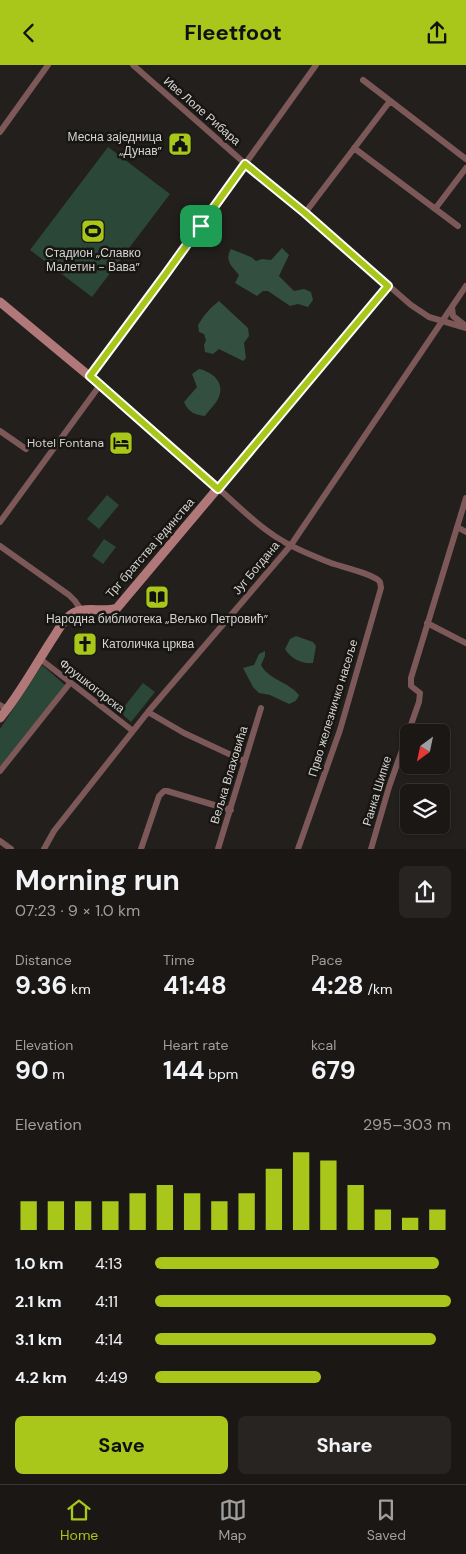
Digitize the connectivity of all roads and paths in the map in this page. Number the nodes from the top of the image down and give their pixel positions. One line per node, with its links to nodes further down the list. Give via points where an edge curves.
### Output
1 (48, 65): 6 (street)
2 (133, 65): 9 (street, Иве Лоле Рибара)
3 (315, 65): 9 (street)
4 (363, 80): 5 (street)
5 (390, 101): 7 (street); 8 (street)
6 (0, 132)
7 (354, 148): 11 (street); 12 (street)
8 (466, 159)
9 (245, 164): 12 (street, Иве Лоле Рибара); 20 (street)
10 (466, 168): 11 (street)
11 (435, 209): 13 (street)
12 (305, 213): 14 (street, Иве Лоле Рибара)
13 (458, 226)
14 (388, 286): 18 (street, Иве Лоле Рибара, via 419,311); 24 (street)
15 (466, 286): 17 (street, Југ Богдана)
16 (0, 302): 20 (street)
17 (452, 307): 18 (street, Југ Богдана); 19 (street, via 453,316)
18 (442, 322): 19 (street, Иве Лоле Рибара); 29 (street, Југ Богдана)
19 (466, 327)
20 (90, 376): 21 (street)
21 (100, 385): 24 (street); 26 (street)
22 (0, 431): 23 (street)
23 (26, 449)
24 (218, 489): 29 (street, via 258,523); 31 (street, Трг братства јединства, via 117,608)
25 (466, 498): 27 (street)
26 (0, 522)
27 (457, 527): 28 (street); 32 (street)
28 (466, 532)
29 (291, 545): 38 (street, Југ Богдана); 49 (street, Прво железничко насеље, via 346,569 373,575 381,588 340,730)
30 (0, 546): 31 (street, via 69,595)
31 (81, 611): 34 (street, via 70,615)
32 (427, 623): 33 (street); 50 (street, Ранка Шипке, via 411,678 411,686 420,693 419,702)
33 (466, 643)
34 (39, 659): 35 (street, Фрушкогорска); 36 (street)
35 (70, 683): 40 (street, Фрушкогорска); 42 (street)
36 (4, 707): 39 (street)
37 (261, 708): 41 (street, Вељка Влаховића)
38 (148, 712): 40 (street, Југ Богдана); 41 (street)
39 (0, 718)
40 (133, 731): 46 (street, Југ Богдана, via 54,831)
41 (244, 761): 43 (street, Вељка Влаховића)
42 (0, 771)
43 (231, 810): 47 (street, via 164,791 159,795); 48 (street, Вељка Влаховића)
44 (0, 841): 45 (street)
45 (11, 849)
46 (44, 849)
47 (141, 849)
48 (218, 849)
49 (298, 849)
50 (371, 849)

